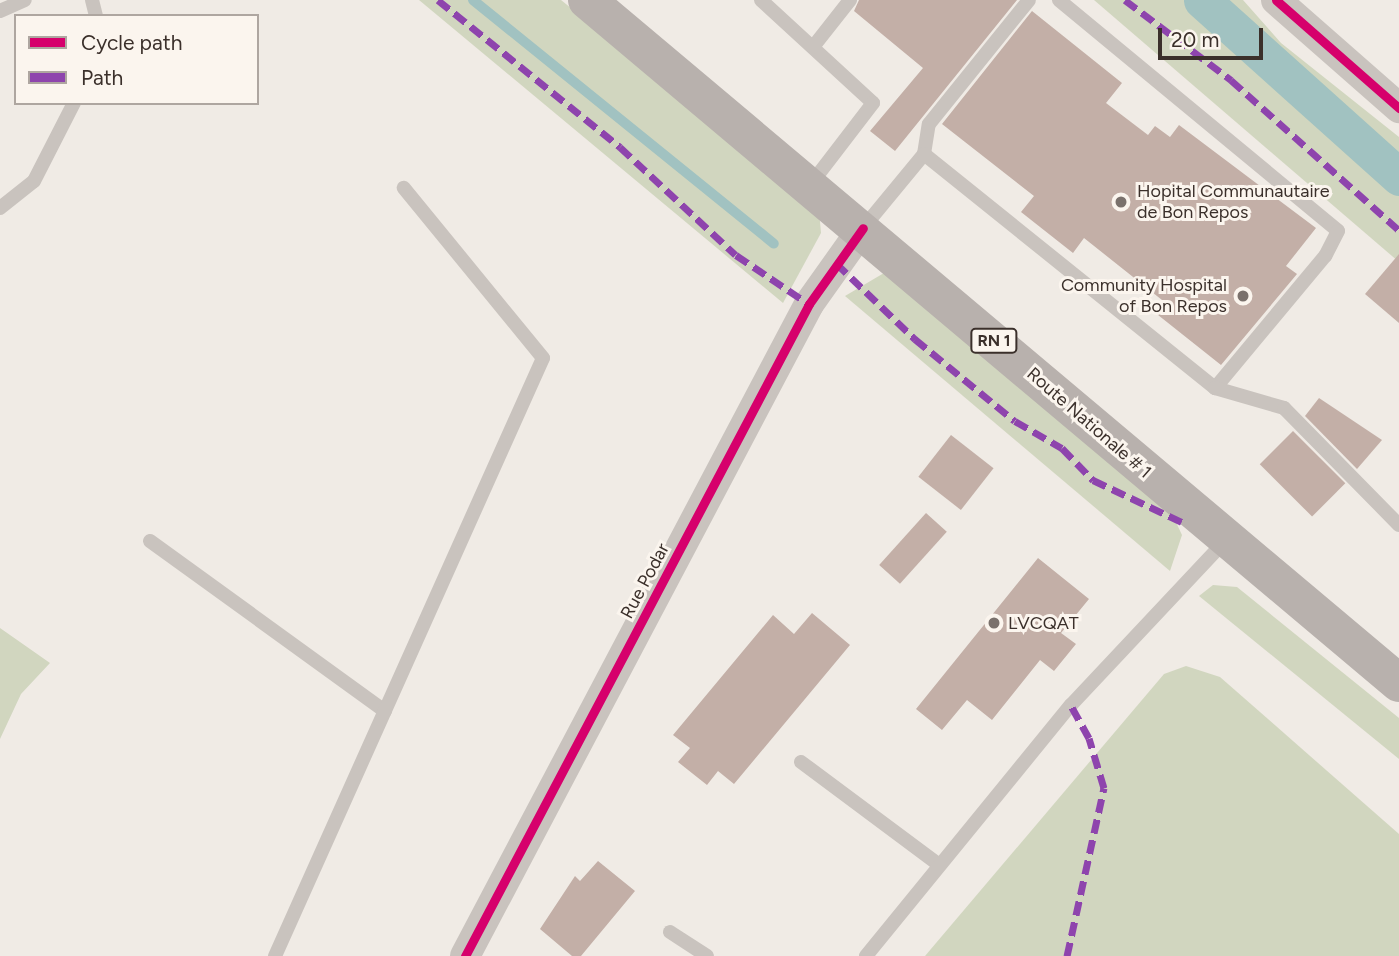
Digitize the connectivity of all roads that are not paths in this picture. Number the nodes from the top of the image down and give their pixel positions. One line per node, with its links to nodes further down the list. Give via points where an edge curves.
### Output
1 (25, 0): 8 (lane)
2 (587, 0): 13 (main road, Route Nationale # 1 / RN 1)
3 (761, 0): 9 (lane)
4 (850, 0): 9 (lane)
5 (1029, 0): 12 (lane, via 929,124 922,139)
6 (1059, 0): 17 (lane, via 1338,231 1325,256)
7 (1276, 0): 11 (street)
8 (0, 11)
9 (813, 47): 13 (lane, via 873,103)
10 (73, 105): 15 (lane, via 34,181)
11 (1399, 108)
12 (924, 154): 16 (lane); 17 (lane)
13 (809, 187): 16 (main road, Route Nationale # 1 / RN 1)
14 (404, 188): 22 (lane, via 543,358)
15 (0, 208)
16 (863, 228): 20 (main road, Route Nationale # 1 / RN 1); 27 (street, Rue Podar, via 809,304)
17 (1215, 388): 18 (lane, via 1284,408)
18 (1399, 525)
19 (150, 541): 22 (lane)
20 (1225, 541): 21 (main road, Route Nationale # 1 / RN 1); 24 (lane, via 1071,705)
21 (1399, 683)
22 (385, 711): 26 (lane)
23 (801, 762): 24 (lane)
24 (938, 863): 29 (lane)
25 (670, 932): 28 (lane)
26 (275, 956)
27 (464, 956)
28 (707, 956)
29 (866, 956)

